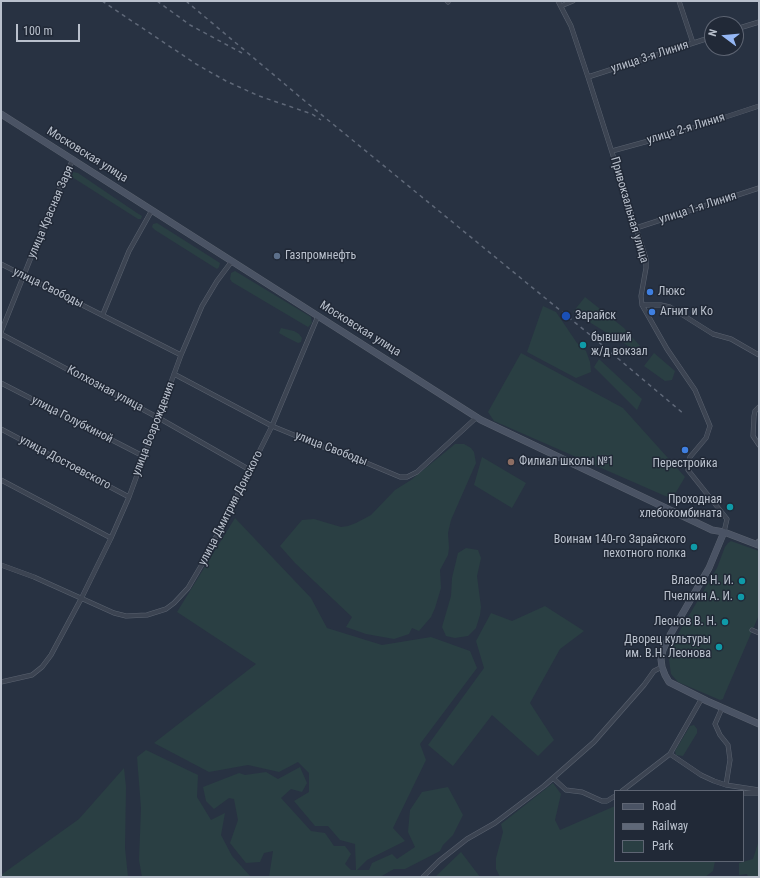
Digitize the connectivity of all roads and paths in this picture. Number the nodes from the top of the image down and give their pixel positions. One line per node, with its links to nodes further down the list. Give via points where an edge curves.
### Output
1 (558, 1): 4 (street, Привокзальная улица)
2 (573, 1): 4 (street)
3 (679, 1): 8 (street)
4 (560, 6): 9 (street, Привокзальная улица, via 571,26)
5 (759, 22): 6 (street)
6 (744, 27)
7 (704, 39): 8 (street, улица 3-я Линия)
8 (692, 43): 9 (street, улица 3-я Линия)
9 (588, 77): 12 (street, Привокзальная улица)
10 (759, 106): 12 (street, улица 2-я Линия)
11 (1, 114): 13 (main road, Московская улица)
12 (612, 151): 16 (street, Привокзальная улица)
13 (73, 159): 15 (main road, Московская улица); 19 (street, улица Красная Заря)
14 (759, 188): 16 (street, улица 1-я Линия)
15 (152, 210): 17 (main road, Московская улица); 21 (street, via 129,251)
16 (636, 228): 20 (street, Привокзальная улица, via 646,264)
17 (232, 261): 22 (main road, Московская улица); 24 (street, улица Возрождения, via 202,306)
18 (1, 264): 19 (street, улица Свободы)
19 (24, 276): 21 (street, улица Свободы); 23 (street, улица Красная Заря)
20 (642, 305): 25 (street, via 670,307 713,334 731,339); 38 (street, via 667,349 695,390 707,417 709,430 706,438 690,457 688,470 727,519)
21 (103, 314): 24 (street, улица Свободы)
22 (318, 316): 30 (main road, Московская улица); 31 (street, улица Дмитрия Донского)
23 (1, 333): 29 (street, Колхозная улица)
24 (181, 355): 26 (street, улица Возрождения)
25 (759, 355)
26 (174, 374): 29 (street, улица Возрождения); 31 (street, улица Свободы)
27 (1, 383): 34 (street, улица Голубкиной)
28 (759, 407): 33 (street, via 754,416 754,436)
29 (157, 417): 34 (street, улица Возрождения); 35 (street, Колхозная улица)
30 (477, 417): 31 (street, улица Свободы, via 417,472 407,477 400,477); 38 (main road, Московская улица, via 712,530)
31 (272, 426): 35 (street, улица Дмитрия Донского)
32 (1, 429): 37 (street, улица Достоевского)
33 (759, 446)
34 (143, 456): 37 (street, улица Возрождения)
35 (250, 470): 42 (street, улица Дмитрия Донского, via 201,566 188,588 174,603 157,613 126,616)
36 (1, 480): 39 (street)
37 (129, 497): 39 (street, улица Возрождения)
38 (724, 532): 40 (main road, Московская улица); 45 (main road, via 709,568 670,635 661,659)
39 (111, 538): 42 (street, улица Возрождения)
40 (759, 544)
41 (1, 565): 42 (street, улица Дмитрия Донского)
42 (81, 599): 46 (street, улица Возрождения, via 42,667 32,675)
43 (752, 630): 44 (street)
44 (759, 633)
45 (662, 668): 47 (main road, via 669,682); 51 (street, via 654,671 594,742)
46 (1, 682)
47 (702, 698): 48 (main road); 50 (street)
48 (722, 708): 49 (main road); 52 (street, via 715,724 728,745 730,760)
49 (759, 724)
50 (670, 754): 52 (street, via 701,775); 53 (street)
51 (553, 778): 57 (street, via 566,790 590,794 607,801); 58 (street, via 495,823 439,861)
52 (726, 785): 54 (street)
53 (623, 790)
54 (759, 790)
55 (744, 793): 56 (street)
56 (759, 793)
57 (614, 797)
58 (423, 877)

